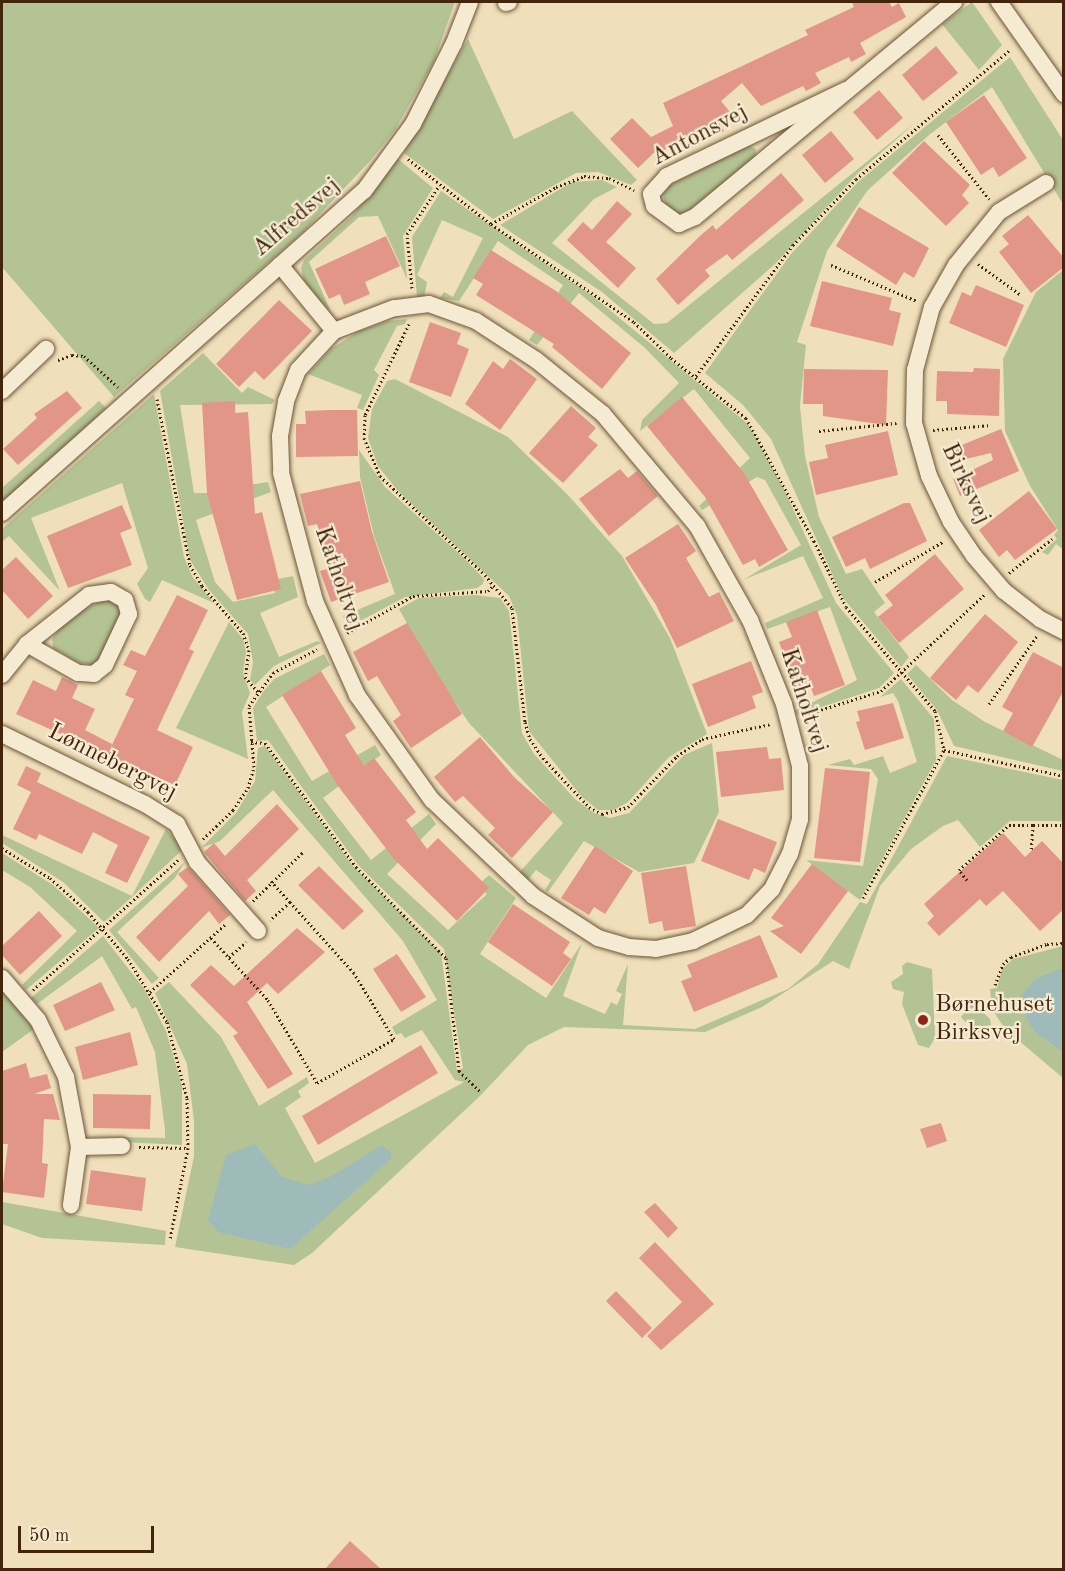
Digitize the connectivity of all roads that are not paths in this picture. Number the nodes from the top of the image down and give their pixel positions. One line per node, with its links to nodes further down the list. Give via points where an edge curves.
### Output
1 (470, 2): 7 (street, Alfredsvej, via 413,124 364,191)
2 (954, 2): 4 (street, Antonsvej)
3 (999, 2): 5 (street)
4 (846, 90): 4 (street, Antonsvej, via 685,223 669,219 654,206 651,194 667,176)
5 (1064, 94)
6 (1046, 183): 12 (street, Birksvej, via 999,212 964,255 932,307 915,370 915,426 929,476 958,532 997,582 1047,622)
7 (280, 265): 8 (street); 11 (street, Alfredsvej)
8 (334, 331): 8 (street, Katholtvej, via 298,370 286,402 280,436 281,472 303,560 357,695 432,800 532,896 598,938 629,947 656,949 724,929 747,915 772,889 790,854 800,820 800,766 788,720 750,620 697,525 603,414 536,360 476,321 429,304 361,318)
9 (46, 349): 10 (street)
10 (2, 391)
11 (2, 513)
12 (1064, 630)
13 (27, 644): 13 (street, via 78,673 94,674 105,665 129,614 125,600 111,592 88,595); 14 (street)
14 (2, 675)
15 (2, 734): 16 (street, Lønnebergvej, via 177,824 197,862)
16 (258, 931)
17 (2, 978): 19 (street, via 22,999 59,1057 72,1095)
18 (122, 1146): 19 (street)
19 (79, 1147): 20 (street)
20 (70, 1205)

